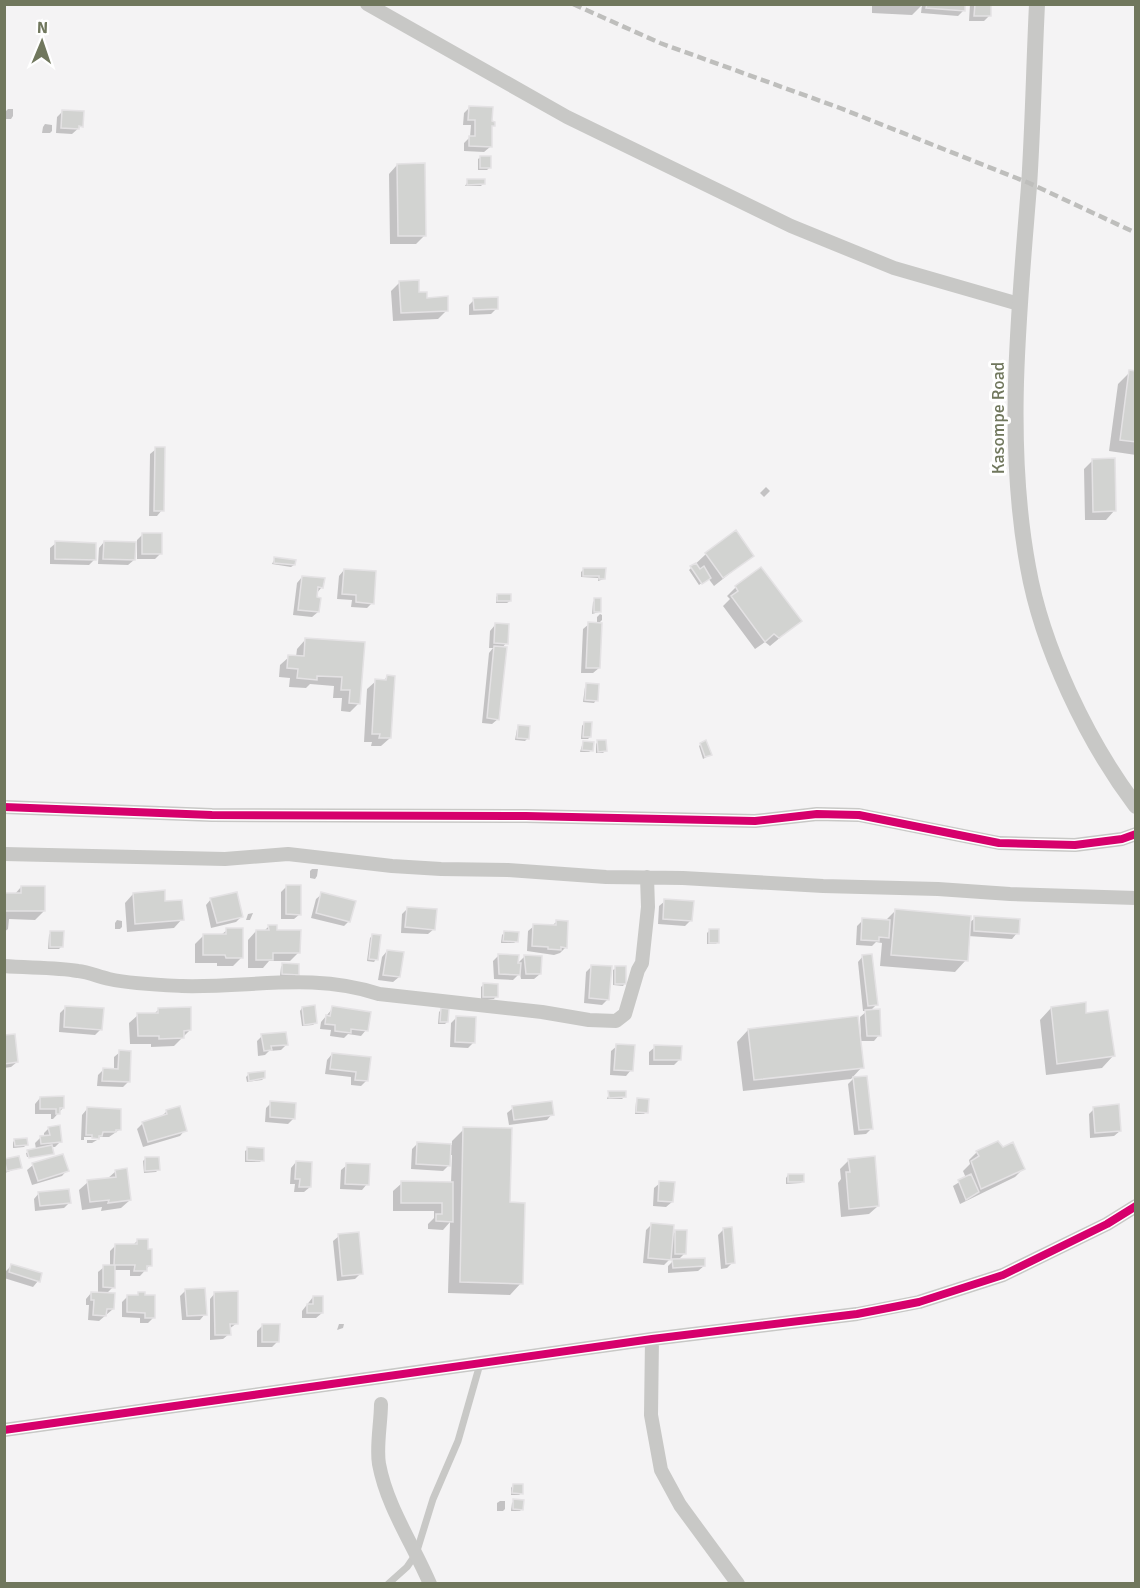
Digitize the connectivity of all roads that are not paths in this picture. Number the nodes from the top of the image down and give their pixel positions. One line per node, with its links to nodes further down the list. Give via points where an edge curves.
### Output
1 (367, 4): 3 (street, via 567,117 791,226 894,268)
2 (1037, 4): 3 (street, Kasompe Road)
3 (1019, 304): 4 (street, Kasompe Road, via 1018,498 1028,568 1045,632 1082,722 1115,779)
4 (1136, 806)
5 (4, 807): 6 (street, via 212,815 755,821 817,814 859,815 999,843 1075,845)
6 (1136, 834)
7 (4, 854): 8 (street, via 225,859 288,854 411,867)
8 (647, 877): 9 (street); 10 (street, via 642,963 625,1014 616,1021 379,994 326,982 180,986 111,980 78,970)
9 (1136, 898)
10 (4, 966)
11 (1136, 1206): 12 (street, via 1003,1275 920,1302 857,1314)
12 (652, 1339): 13 (street); 19 (street, via 651,1415 661,1470 680,1505)
13 (480, 1364): 15 (street); 16 (lane, via 458,1441 433,1499)
14 (381, 1404): 16 (street, via 379,1463 403,1532)
15 (4, 1430)
16 (416, 1554): 17 (lane); 18 (street)
17 (387, 1584)
18 (429, 1584)
19 (738, 1584)

